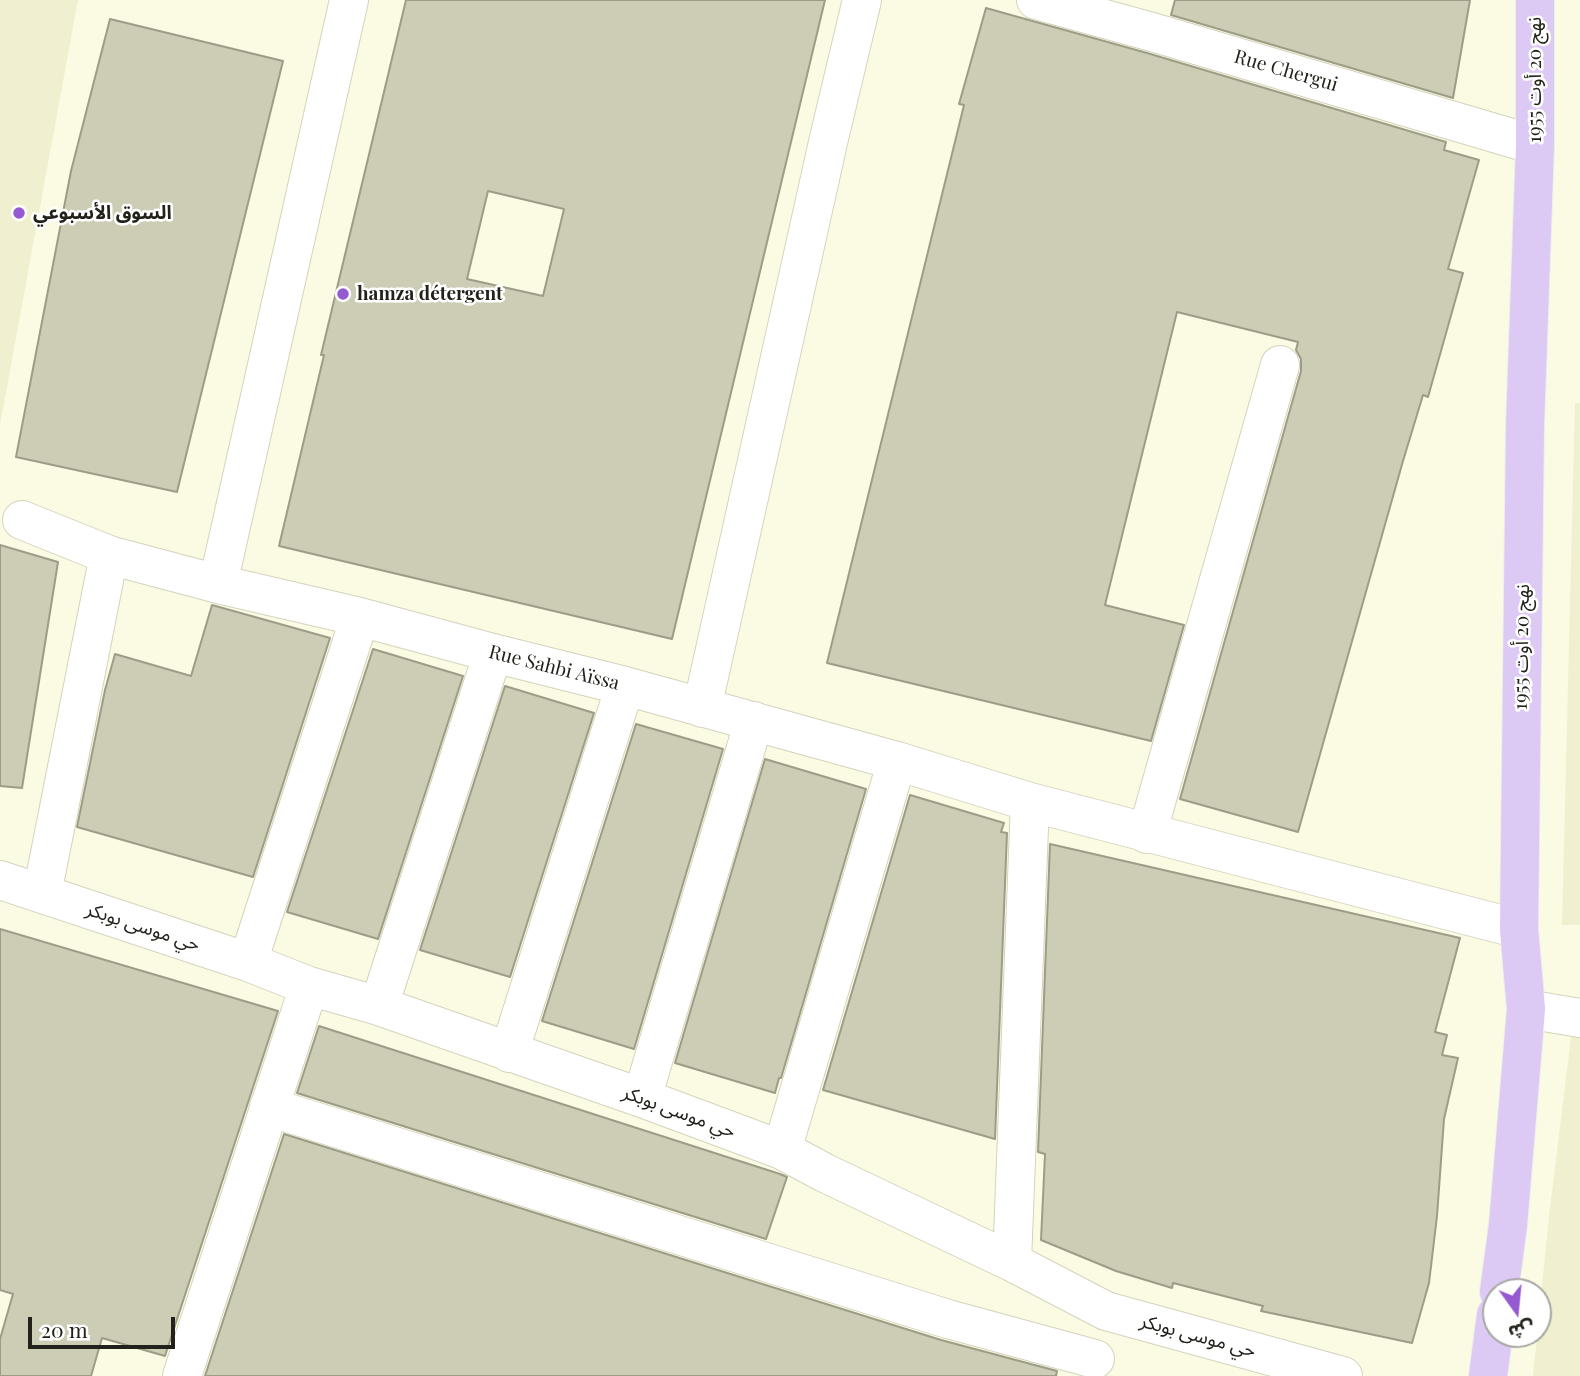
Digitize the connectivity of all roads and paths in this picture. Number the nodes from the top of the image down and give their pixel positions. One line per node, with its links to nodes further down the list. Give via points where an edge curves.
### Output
1 (349, 0): 9 (street)
2 (862, 0): 13 (street)
3 (1036, 0): 5 (street, Rue Chergui)
4 (1535, 0): 5 (main road, نهج 20 أوت 1955)
5 (1535, 145): 20 (main road, نهج 20 أوت 1955, via 1525,426)
6 (1280, 365): 17 (street)
7 (22, 520): 8 (street, Rue Sahbi Aïssa)
8 (109, 555): 9 (street, Rue Sahbi Aïssa); 19 (street)
9 (218, 584): 10 (street, Rue Sahbi Aïssa)
10 (360, 617): 11 (street, Rue Sahbi Aïssa); 21 (street)
11 (493, 653): 12 (street, Rue Sahbi Aïssa); 23 (street)
12 (625, 686): 13 (street, Rue Sahbi Aïssa); 26 (street)
13 (702, 708): 14 (street, Rue Sahbi Aïssa)
14 (754, 721): 15 (street, Rue Sahbi Aïssa); 27 (street)
15 (897, 761): 16 (street, Rue Sahbi Aïssa); 29 (street)
16 (1031, 802): 17 (street, Rue Sahbi Aïssa); 30 (street)
17 (1147, 834): 20 (street, Rue Sahbi Aïssa)
18 (0, 880): 19 (street, حي موسى بوبكر)
19 (42, 894): 21 (street, حي موسى بوبكر)
20 (1519, 929): 24 (main road, نهج 20 أوت 1955)
21 (248, 962): 22 (street, حي موسى بوبكر)
22 (309, 986): 23 (street, حي موسى بوبكر); 28 (street)
23 (379, 1006): 26 (street, حي موسى بوبكر)
24 (1525, 1009): 25 (street); 31 (main road, نهج 20 أوت 1955)
25 (1580, 1018)
26 (509, 1052): 27 (street, حي موسى بوبكر)
27 (642, 1098): 29 (street, حي موسى بوبكر)
28 (270, 1107): 34 (street); 35 (street)
29 (782, 1150): 30 (street, حي موسى بوبكر)
30 (1012, 1262): 32 (street, حي موسى بوبكر)
31 (1501, 1278)
32 (1106, 1311): 34 (street); 36 (street, حي موسى بوبكر)
33 (1492, 1348): 37 (main road)
34 (1092, 1368)
35 (182, 1376)
36 (1343, 1376)
37 (1488, 1376)

